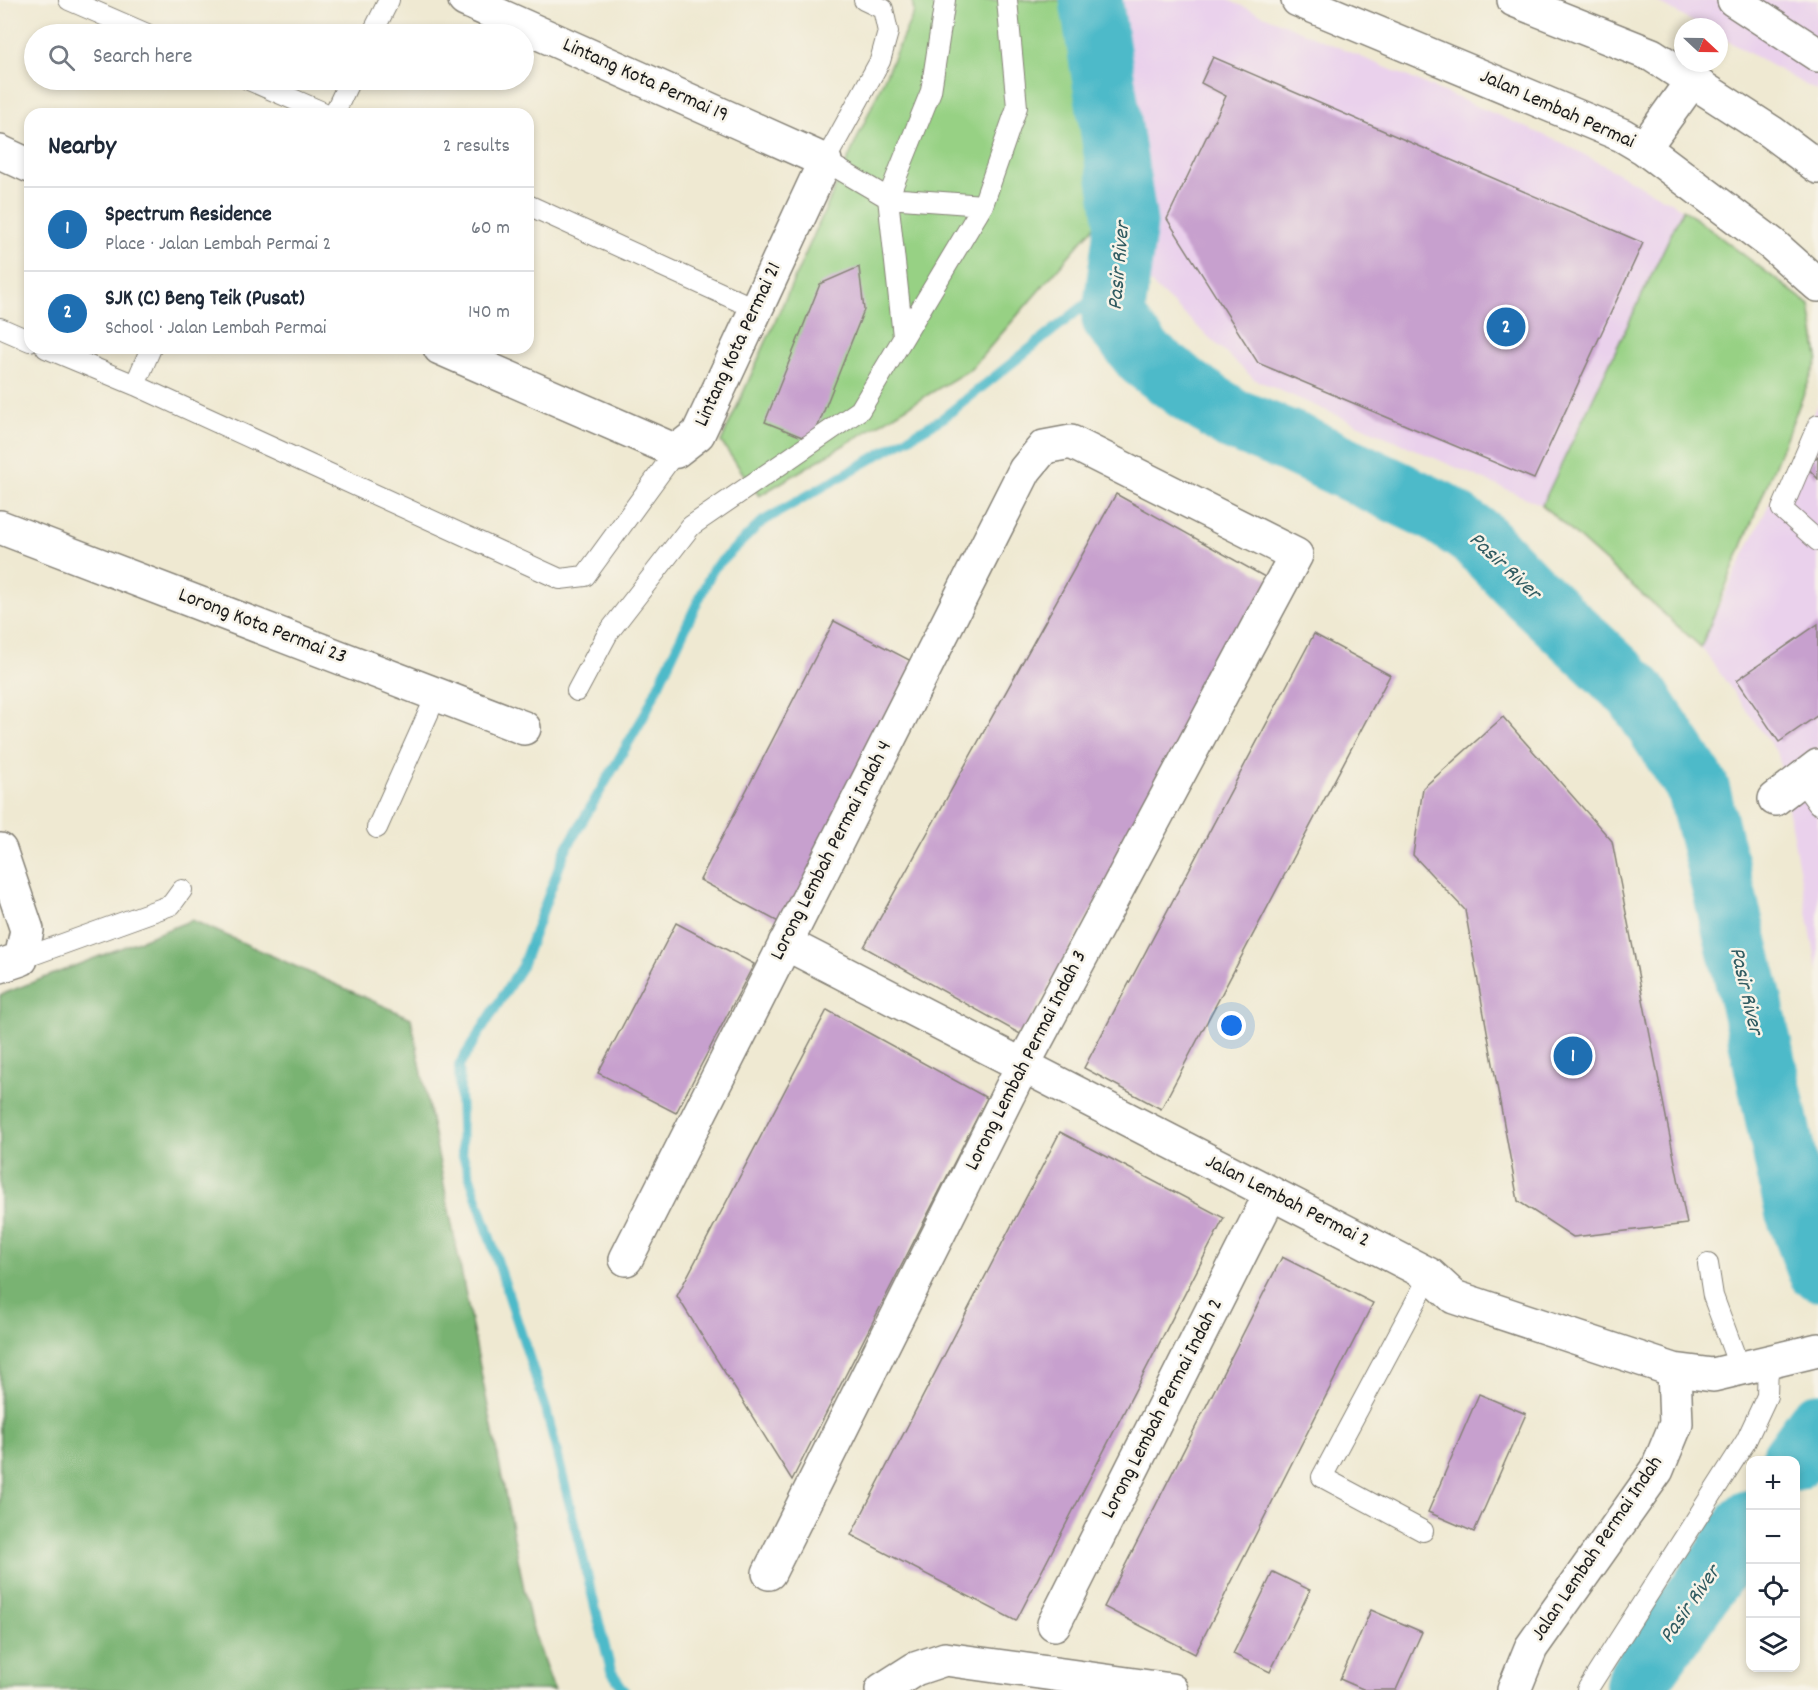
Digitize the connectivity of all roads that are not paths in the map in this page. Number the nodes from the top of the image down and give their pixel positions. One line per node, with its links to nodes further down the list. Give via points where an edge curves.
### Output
1 (69, 0): 11 (lane)
2 (389, 0): 12 (lane)
3 (864, 0): 10 (lane)
4 (945, 0): 26 (lane, via 931,91)
5 (1007, 0): 27 (lane, via 1017,107)
6 (1298, 0): 21 (street, Jalan Lembah Permai, via 1622,135)
7 (1514, 0): 16 (street, via 1652,55)
8 (1734, 0): 15 (street)
9 (481, 3): 13 (street, Lintang Kota Permai 19)
10 (883, 4): 23 (lane, via 888,33 880,61)
11 (124, 24)
12 (377, 24)
13 (527, 24)
14 (534, 27): 23 (street, Lintang Kota Permai 19)
15 (1818, 55)
16 (1692, 81): 21 (street); 25 (street)
17 (272, 90): 19 (lane)
18 (345, 90): 20 (lane)
19 (313, 108)
20 (337, 108)
21 (1644, 148): 29 (street, Jalan Lembah Permai, via 1772,244)
22 (0, 152): 24 (street)
23 (825, 161): 26 (lane); 30 (street, Lintang Kota Permai 21)
24 (24, 163)
25 (1818, 167)
26 (888, 198): 27 (lane); 32 (lane)
27 (983, 205): 32 (lane)
28 (534, 209): 30 (lane)
29 (1818, 285)
30 (756, 309): 39 (street, Lintang Kota Permai 21, via 698,434)
31 (0, 328): 33 (lane)
32 (903, 336): 43 (lane, via 860,410 691,526 608,633)
33 (24, 338)
34 (60, 354): 37 (lane)
35 (148, 354): 37 (lane)
36 (454, 354): 39 (street)
37 (135, 386): 39 (lane, via 560,579 585,576)
38 (1818, 425): 41 (lane, via 1782,509)
39 (676, 451)
40 (0, 527): 44 (street, Lorong Kota Permai 23)
41 (1818, 541)
42 (1296, 555): 49 (street, Lorong Lembah Permai Indah 4, via 1071,442 1044,447 1025,470); 51 (street, Lorong Lembah Permai Indah 3)
43 (577, 692)
44 (437, 694): 45 (street, Lorong Kota Permai 23); 46 (lane)
45 (524, 728)
46 (377, 828)
47 (0, 850): 50 (street, via 27,930)
48 (182, 890): 50 (lane, via 171,905)
49 (785, 943): 51 (street, Jalan Lembah Permai 2); 53 (street, Lorong Lembah Permai Indah 4)
50 (10, 962)
51 (1023, 1065): 52 (street, Jalan Lembah Permai 2); 60 (street, Lorong Lembah Permai Indah 3)
52 (1271, 1194): 55 (street, Jalan Lembah Permai 2); 61 (street, Lorong Lembah Permai Indah 2)
53 (626, 1259)
54 (1708, 1264): 57 (lane, via 1713,1296)
55 (1430, 1275): 58 (street, Jalan Lembah Permai 2, via 1454,1297); 59 (lane, via 1322,1477)
56 (1814, 1351): 57 (street, Jalan Lembah Permai 2)
57 (1754, 1366): 58 (street, Jalan Lembah Permai 2, via 1713,1375); 65 (lane, via 1767,1396 1746,1441)
58 (1674, 1370): 64 (street, Jalan Lembah Permai Indah, via 1676,1424 1657,1470 1531,1648)
59 (1423, 1531)
60 (769, 1573)
61 (1054, 1624)
62 (882, 1690): 63 (street, via 915,1670 945,1659)
63 (1171, 1690)
64 (1514, 1690)
65 (1587, 1690)

